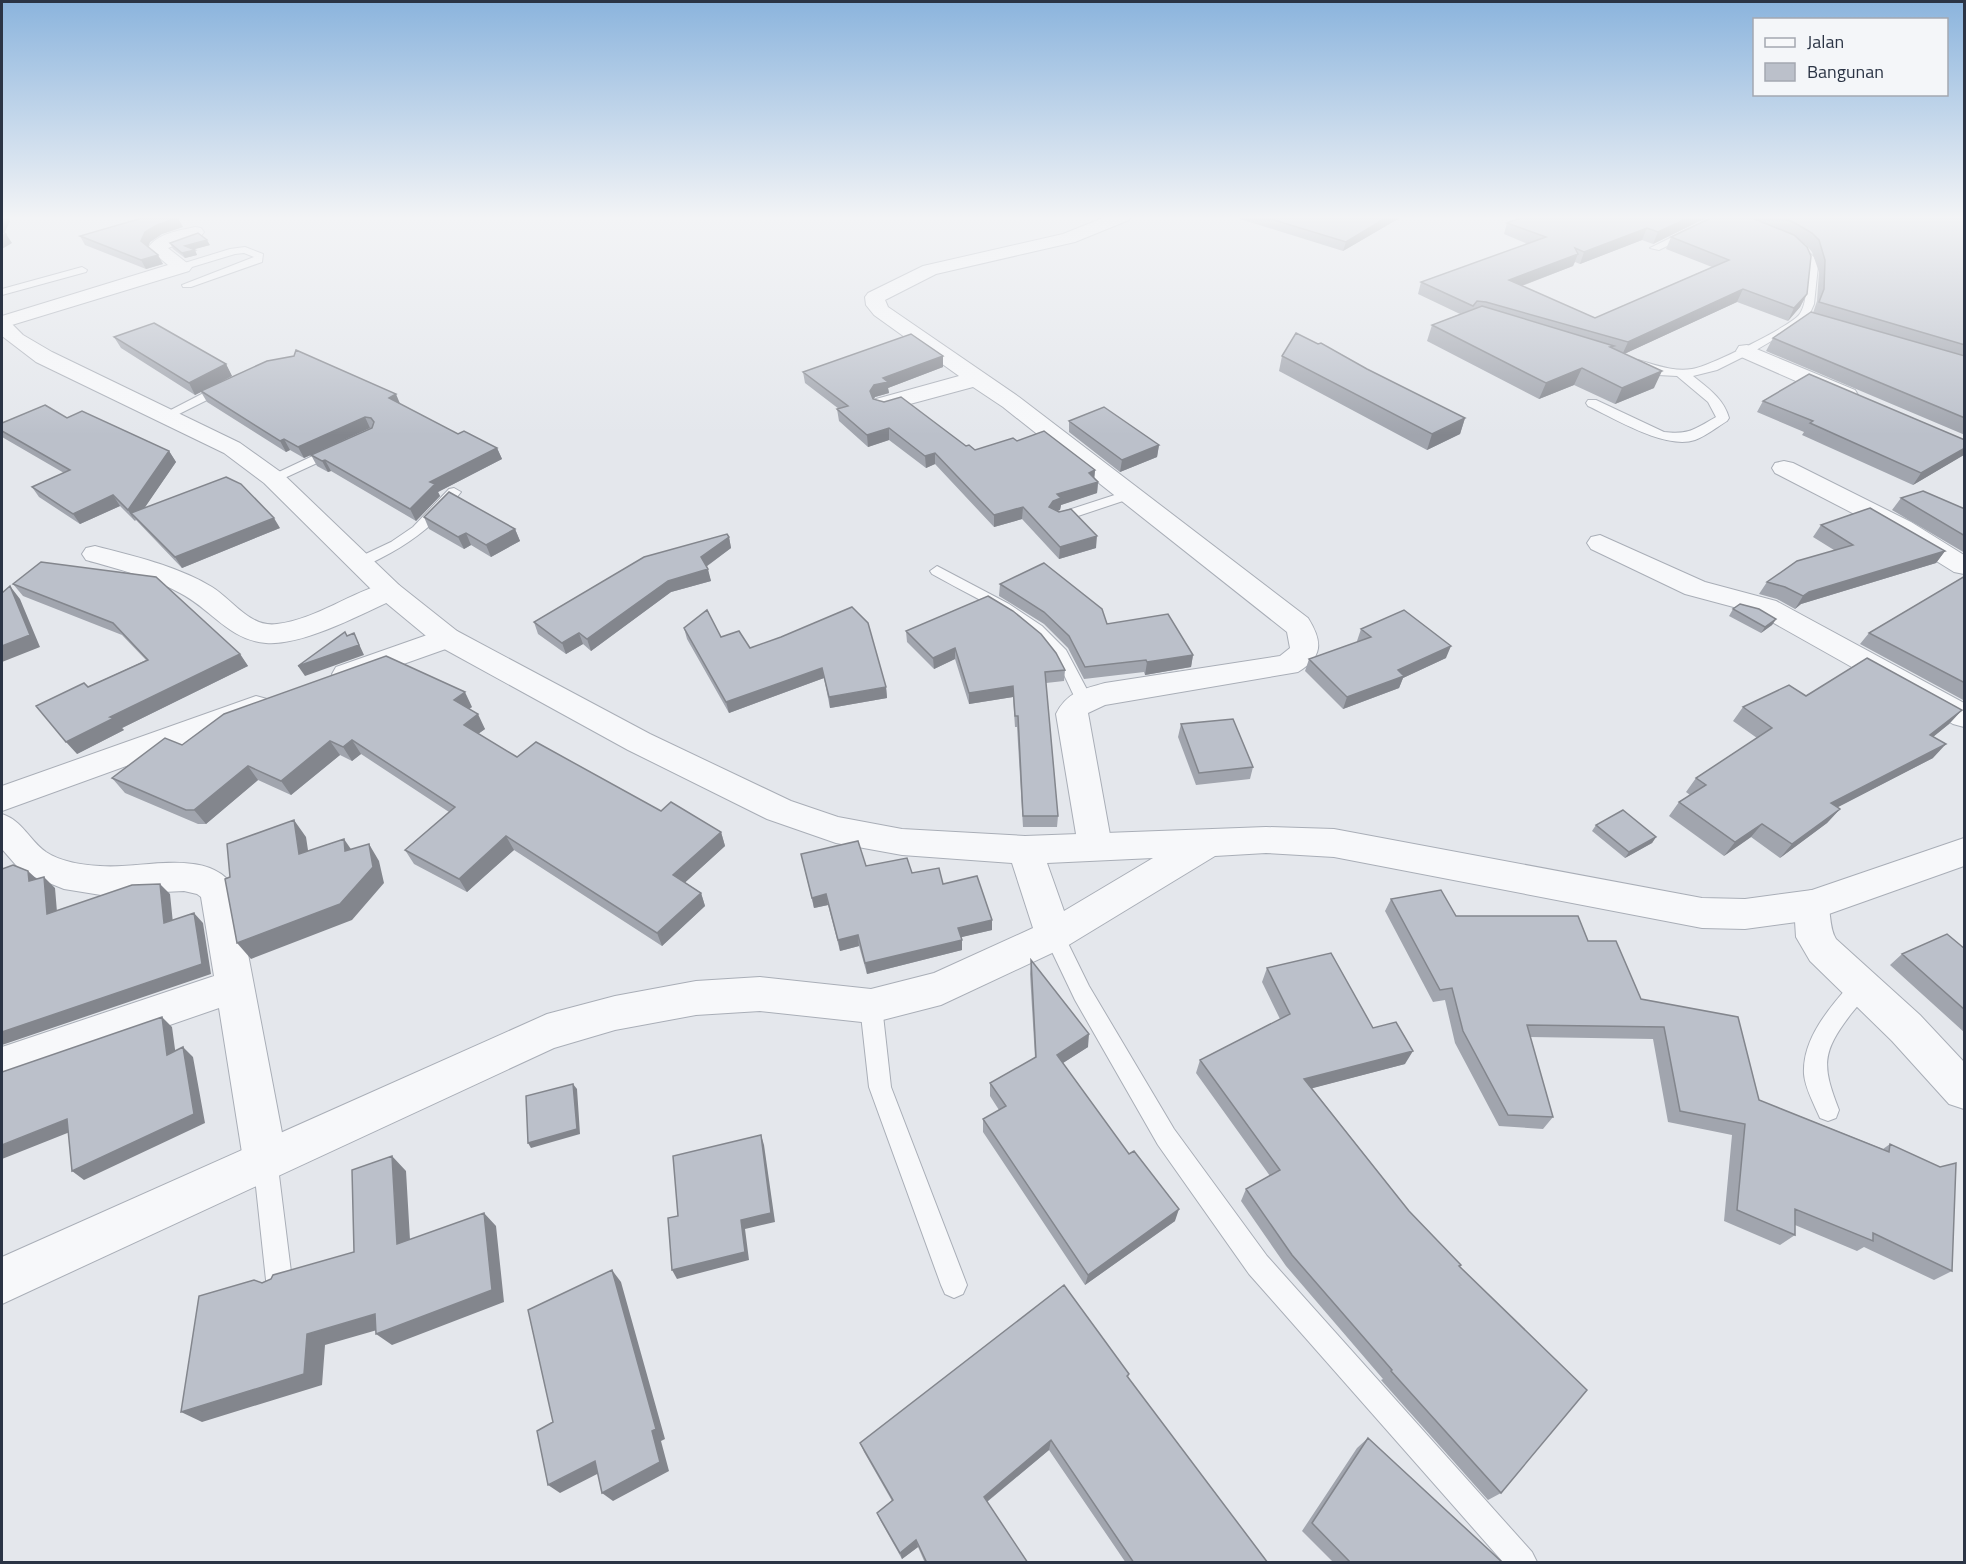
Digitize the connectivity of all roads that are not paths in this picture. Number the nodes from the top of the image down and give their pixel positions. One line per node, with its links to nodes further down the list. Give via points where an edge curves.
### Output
1 (127, 289): 6 (street)
2 (193, 289): 5 (lane)
3 (891, 289): 11 (street, via 875,297 881,311)
4 (1811, 289): 7 (lane, via 1809,319)
5 (197, 293)
6 (2, 324): 15 (street, via 16,339 44,357)
7 (1746, 351): 9 (lane, via 1713,367); 14 (street)
8 (1630, 362): 9 (lane)
9 (1682, 374): 12 (lane, via 1722,410 1723,418 1691,437 1660,435)
10 (242, 378): 15 (lane)
11 (978, 381): 13 (street, via 956,382); 20 (street)
12 (1592, 403)
13 (884, 404)
14 (1866, 404)
15 (167, 415): 18 (street, via 232,448)
16 (349, 444): 18 (lane)
17 (1784, 468): 25 (street, via 1902,528)
18 (273, 478): 24 (street)
19 (454, 492): 24 (lane, via 418,530)
20 (1130, 494): 21 (lane); 31 (street, via 1298,625 1306,639 1304,651 1287,665)
21 (1058, 518)
22 (1599, 543): 32 (street, via 1695,588 1766,607)
23 (95, 554): 27 (street, via 140,566 202,593 248,628 263,634 296,629)
24 (360, 562): 27 (street)
25 (1965, 566)
26 (937, 571): 31 (lane, via 1027,622 1049,640)
27 (390, 591): 28 (street)
28 (447, 638): 29 (street); 37 (street, via 639,742 779,810 836,830 902,842)
29 (324, 682)
30 (280, 698): 33 (street)
31 (1084, 699): 36 (street, via 1075,705 1072,714)
32 (1965, 716)
33 (2, 799)
34 (2, 828): 41 (street, via 34,862 64,875 101,881 207,881 218,891)
35 (1209, 842): 36 (street); 39 (street, via 1334,843 1702,912 1745,914); 40 (street)
36 (1095, 846): 37 (street)
37 (1025, 850): 40 (street)
38 (1965, 852): 39 (street)
39 (1812, 905): 42 (street, via 1815,937)
40 (1054, 935): 43 (street, via 941,988); 51 (lane, via 1082,993 1166,1137 1258,1265)
41 (233, 987): 44 (street); 47 (street)
42 (1860, 987): 45 (street); 46 (lane, via 1832,1020 1818,1054 1815,1074)
43 (871, 1006): 47 (street, via 760,994 696,998 615,1012 546,1032); 50 (lane, via 880,1087)
44 (2, 1065)
45 (1965, 1090)
46 (1828, 1110)
47 (265, 1159): 48 (lane); 49 (street)
48 (279, 1280)
49 (2, 1281)
50 (954, 1285)
51 (1522, 1563)

